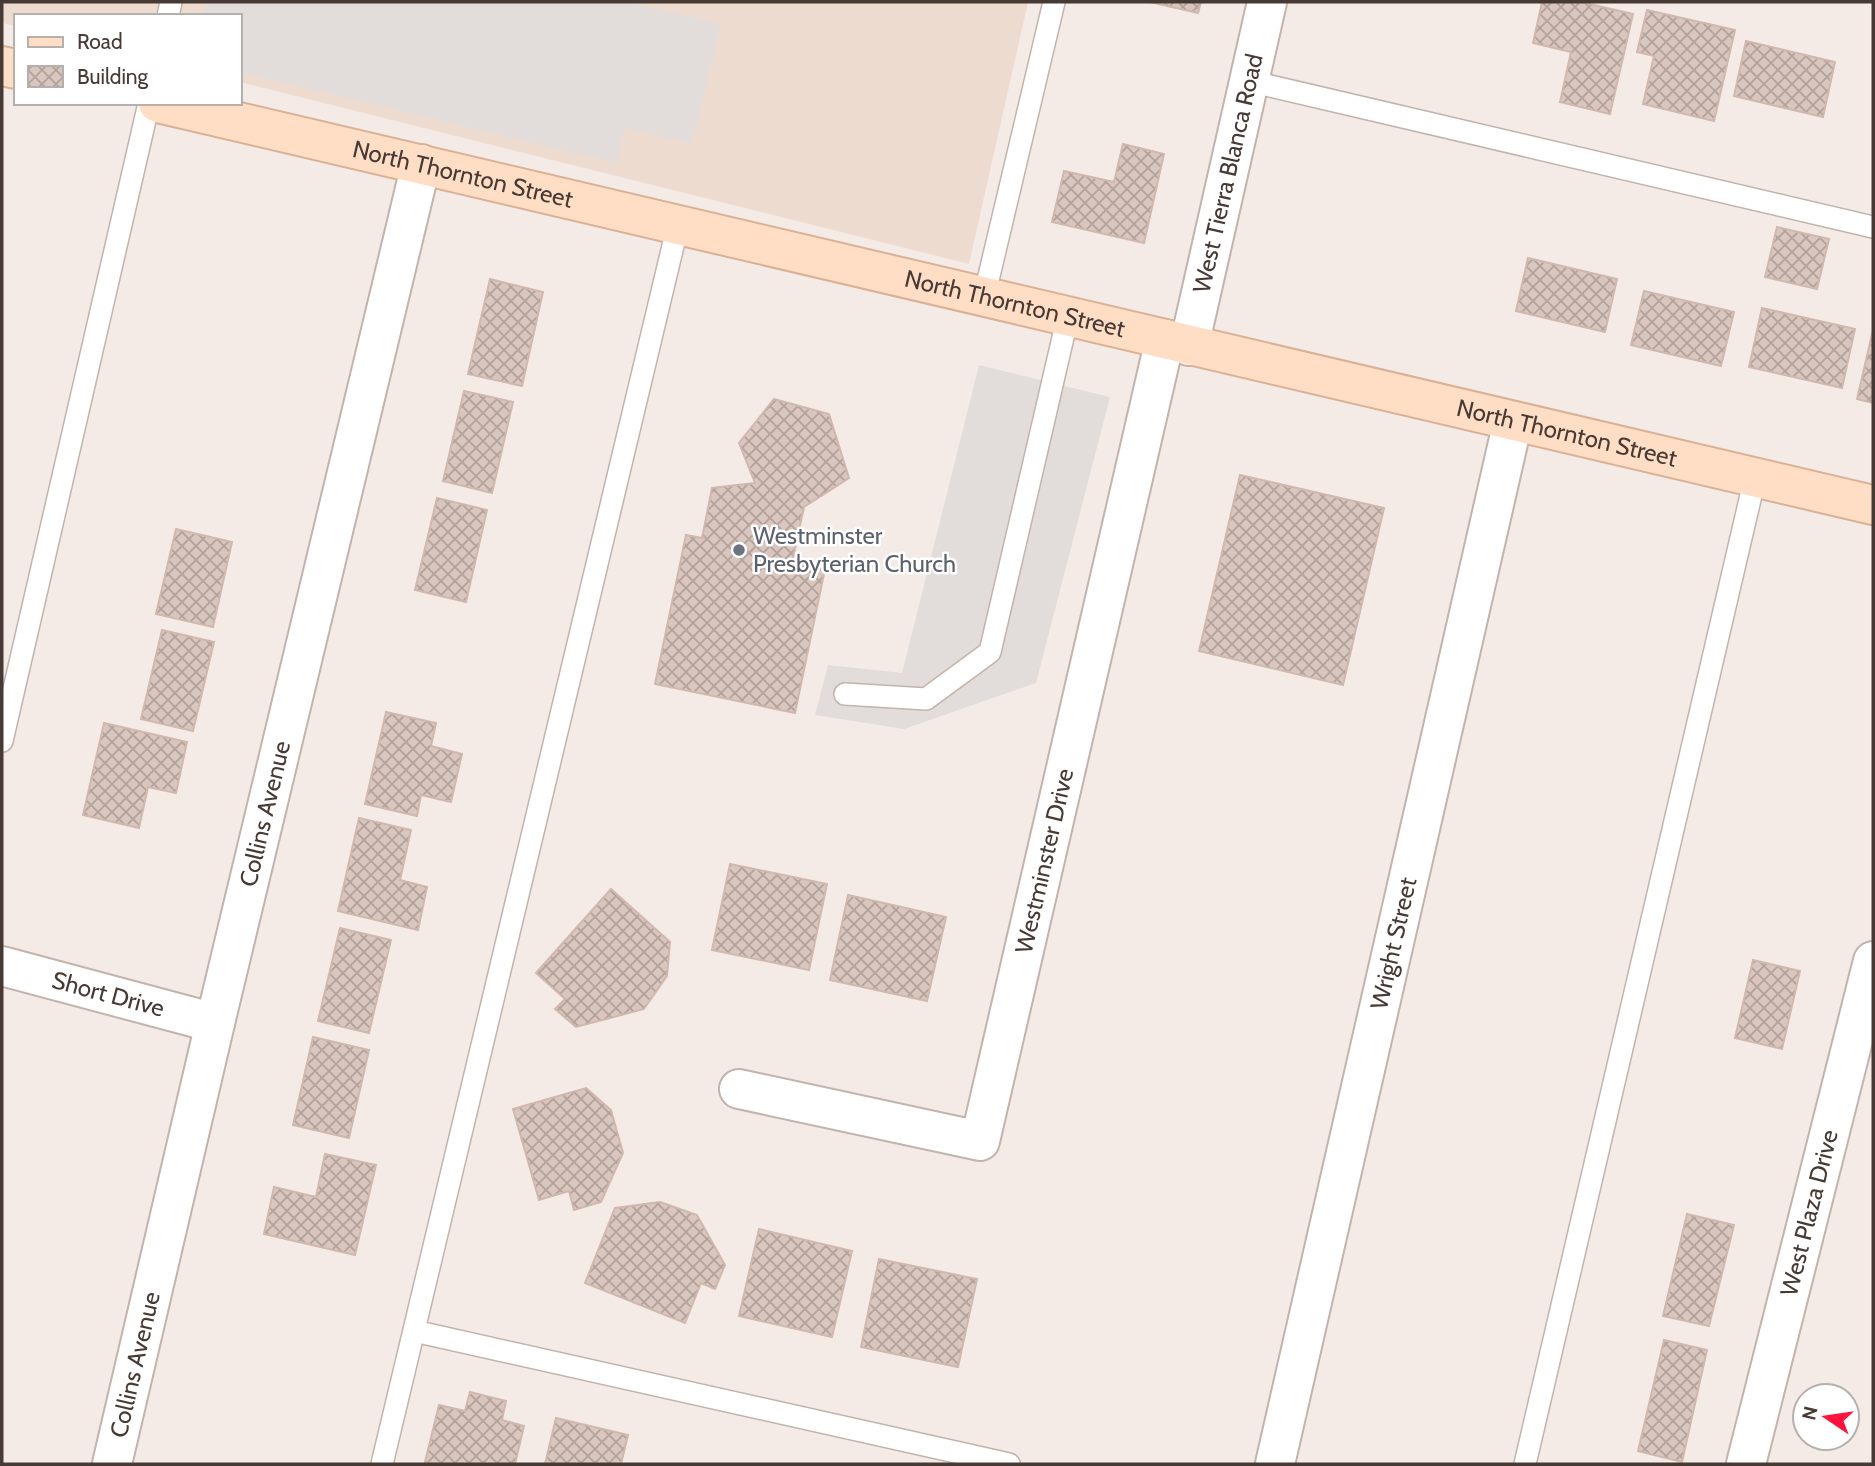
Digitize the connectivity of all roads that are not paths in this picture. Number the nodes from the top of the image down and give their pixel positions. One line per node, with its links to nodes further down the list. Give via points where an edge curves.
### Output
1 (1054, 2): 9 (lane)
2 (1267, 2): 3 (street, West Tierra Blanca Road)
3 (1250, 81): 8 (lane); 11 (street, West Tierra Blanca Road)
4 (149, 105): 16 (lane)
5 (167, 105): 6 (street, North Thornton Street)
6 (421, 164): 7 (street, North Thornton Street); 19 (street, Collins Avenue)
7 (678, 225): 9 (street, North Thornton Street); 21 (lane)
8 (1873, 227)
9 (984, 297): 10 (street, North Thornton Street)
10 (1068, 316): 11 (street, North Thornton Street); 15 (lane, via 990,652 926,699)
11 (1177, 342): 12 (street, North Thornton Street); 20 (street, Westminster Drive, via 980,1141)
12 (1513, 421): 13 (street, North Thornton Street); 25 (street, Wright Street)
13 (1755, 478): 14 (street, North Thornton Street); 26 (lane)
14 (1873, 505)
15 (845, 694)
16 (2, 741)
17 (1873, 961): 27 (street, West Plaza Drive)
18 (2, 966): 19 (street, Short Drive)
19 (215, 1023): 22 (street, Collins Avenue)
20 (739, 1089)
21 (414, 1331): 23 (lane); 24 (lane)
22 (112, 1464)
23 (382, 1464)
24 (1009, 1464)
25 (1275, 1464)
26 (1525, 1464)
27 (1746, 1464)

